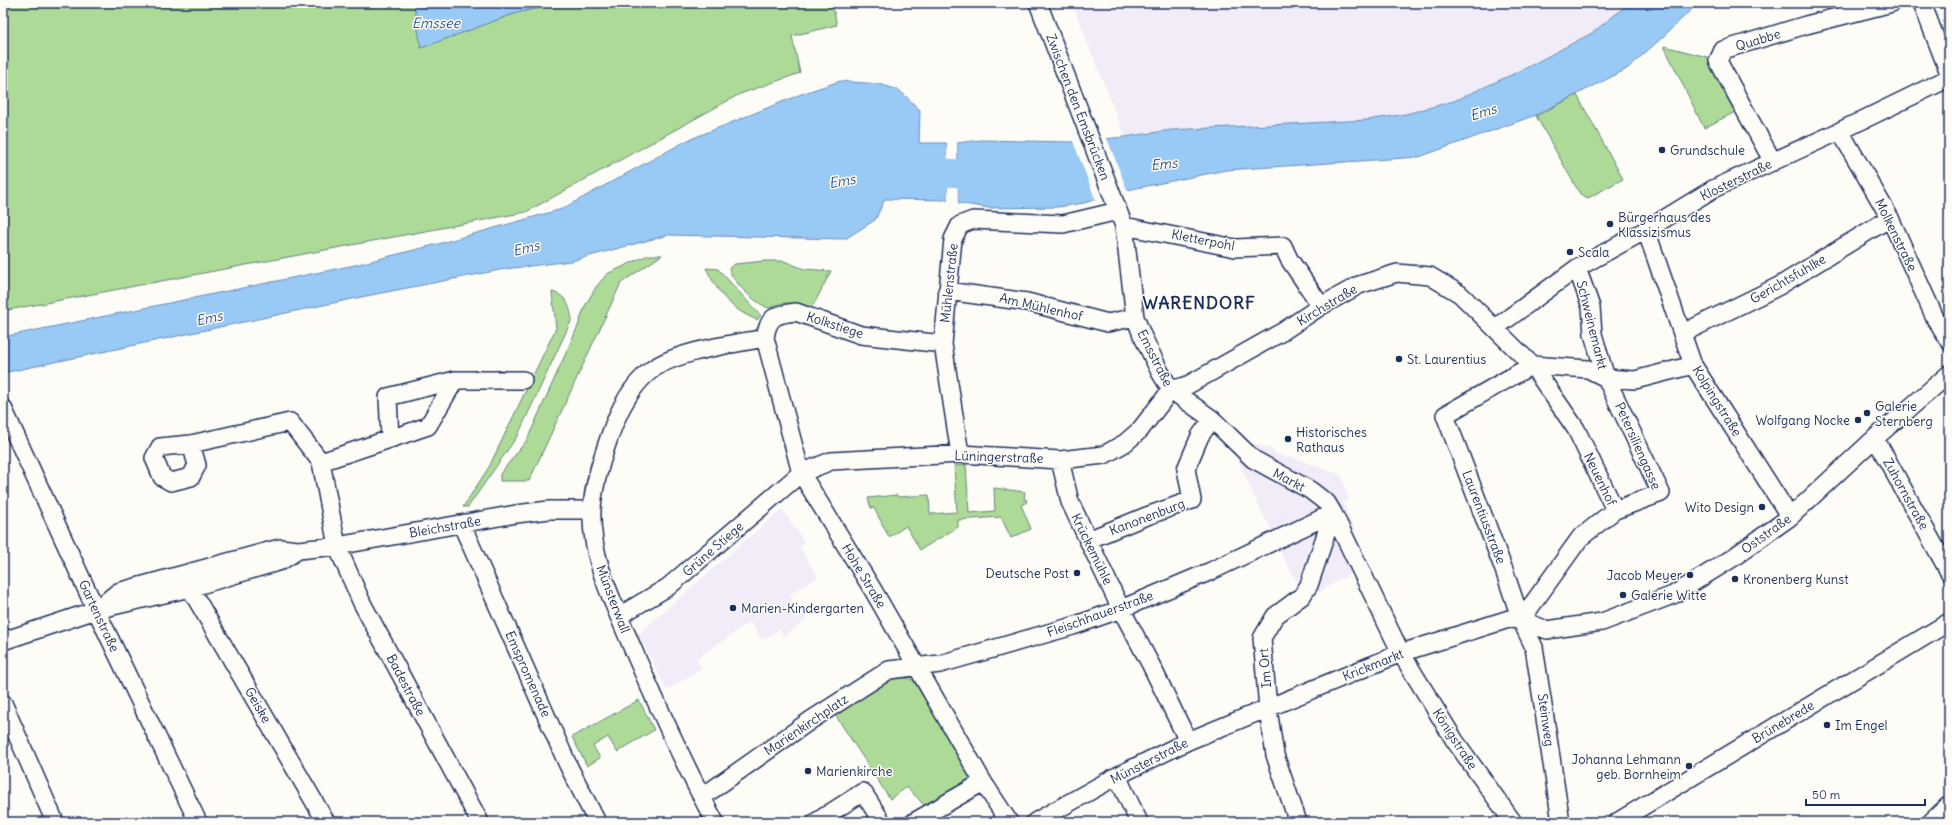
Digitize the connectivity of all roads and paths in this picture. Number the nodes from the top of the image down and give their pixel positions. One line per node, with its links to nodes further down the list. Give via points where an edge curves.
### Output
1 (1038, 3): 8 (street, Zwischen den Emsbrücken)
2 (1892, 3): 7 (street, Quabbe, via 1723,50 1718,61)
3 (1922, 3): 4 (street)
4 (1949, 74)
5 (1949, 78): 6 (street, Klosterstraße)
6 (1840, 131): 7 (street, Klosterstraße); 9 (street, Molkenstraße)
7 (1773, 162): 10 (street, Klosterstraße, via 1713,189)
8 (1118, 212): 12 (street, Mühlenstraße, via 1063,224 973,220 964,222 953,239); 13 (street, Kletterpohl, via 1156,231 1235,248 1283,246); 14 (street, Emsstraße)
9 (1890, 218): 16 (street, Gerichtsfuhlke, via 1779,286); 18 (street, Molkenstraße, via 1936,320)
10 (1646, 230): 11 (street, Klosterstraße); 16 (street, Kolpingstraße)
11 (1577, 268): 15 (street, Klosterstraße); 23 (street, Schweinemarkt, via 1591,307 1593,334)
12 (947, 291): 14 (street, Am Mühlenhof, via 1027,302 1108,323); 19 (street, Mühlenstraße)
13 (1321, 306): 15 (street, Kirchstraße, via 1359,285 1397,273 1430,276 1460,294); 26 (street, Kirchstraße, via 1282,332 1188,385)
14 (1135, 318): 26 (street, Emsstraße)
15 (1495, 328): 20 (street, Kirchstraße)
16 (1683, 333): 21 (street, Kolpingstraße)
17 (765, 338): 19 (street, Kolkstiege, via 767,325 775,317 796,312 860,335); 36 (street, Hohe Straße); 37 (street, Münsterwall, via 680,357 664,362 650,371 632,391 612,428 597,479)
18 (1949, 341)
19 (943, 344): 33 (street, Mühlenstraße)
20 (1532, 365): 23 (street, Schweinemarkt, via 1588,369); 38 (street, Neuenhof, via 1576,429); 51 (street, Laurentiusstraße, via 1445,415)
21 (1693, 365): 23 (street, via 1634,380); 40 (street, Kolpingstraße)
22 (1949, 374): 29 (street, Oststraße)
23 (1606, 378): 38 (street, Petersiliengasse, via 1661,493)
24 (455, 380): 25 (street); 30 (street, via 428,426); 30 (street, via 388,397)
25 (523, 380)
26 (1171, 390): 28 (street, Emsstraße); 34 (street, Lüningerstraße, via 1140,430 1125,443 1104,455)
27 (3, 408): 49 (street, Gartenstraße)
28 (1212, 419): 32 (street, Emsstraße); 42 (street, Kanonenburg, via 1200,436 1186,469 1192,500)
29 (1875, 438): 40 (street, Oststraße); 46 (street, Zuhornstraße)
30 (390, 439): 35 (street)
31 (191, 444): 35 (street, via 290,422)
32 (1242, 449): 39 (street, Markt, via 1266,468 1310,490)
33 (960, 454): 34 (street, Lüningerstraße); 36 (street, Lüningerstraße, via 831,461)
34 (1060, 460): 42 (street, Krückemühle, via 1070,502)
35 (321, 462): 43 (street, Badestraße)
36 (802, 473): 50 (street, Grüne Stiege, via 668,587); 55 (street, Hohe Straße)
37 (592, 510): 41 (street, Bleichstraße, via 549,510); 50 (street, Münsterwall, via 596,553 604,582)
38 (1615, 510): 51 (street, Neuenhof, via 1580,538)
39 (1333, 513): 45 (street, Markt); 48 (street, Fleischhauerstraße, via 1211,571); 57 (street, Im Ort, via 1309,585 1302,596 1276,616 1262,638)
40 (1790, 517): 51 (street, Oststraße, via 1731,559 1673,595 1602,622 1547,630)
41 (462, 525): 43 (street, Bleichstraße); 67 (street, Emspromenade, via 568,765)
42 (1088, 540): 48 (street, Krückemühle)
43 (337, 546): 44 (street, Bleichstraße); 66 (street, Badestraße, via 362,603)
44 (298, 550): 47 (street, Bleichstraße, via 281,561); 49 (street, Bleichstraße, via 280,548 118,592)
45 (1360, 568): 54 (street, Königstraße)
46 (1949, 572)
47 (190, 588): 49 (street, Bleichstraße); 65 (street, Geiske)
48 (1120, 609): 55 (street, Fleischhauerstraße, via 1073,626 940,664); 58 (street, Krückemühle)
49 (96, 610): 53 (street, Bleichstraße); 64 (street, Gartenstraße)
50 (619, 616): 61 (street, Münsterwall, via 663,720)
51 (1521, 620): 54 (street, Krickmarkt, via 1510,619); 77 (street, Steinweg, via 1534,647)
52 (1949, 622): 78 (street, Brünebrede)
53 (3, 641)
54 (1401, 653): 57 (street, Krickmarkt); 76 (street, Königstraße, via 1455,741)
55 (916, 666): 59 (street, Hohe Straße); 61 (street, Marienkirchplatz, via 889,670 811,720)
56 (3, 703): 63 (street)
57 (1268, 709): 58 (street, Münsterstraße); 75 (street, Im Ort, via 1275,755)
58 (1188, 741): 60 (street, Münsterstraße)
59 (983, 782): 71 (street); 72 (street, Hohe Straße)
60 (1120, 784): 73 (street, Münsterstraße); 74 (street)
61 (702, 797): 68 (street, Münsterwall)
62 (1949, 805): 79 (street)
63 (55, 822)
64 (198, 822)
65 (326, 822)
66 (480, 822)
67 (597, 822)
68 (715, 822)
69 (816, 822): 70 (street, via 863,792)
70 (882, 822)
71 (914, 822)
72 (1009, 822)
73 (1035, 822)
74 (1139, 822)
75 (1298, 822)
76 (1513, 822)
77 (1561, 822)
78 (1617, 822)
79 (1930, 822)

